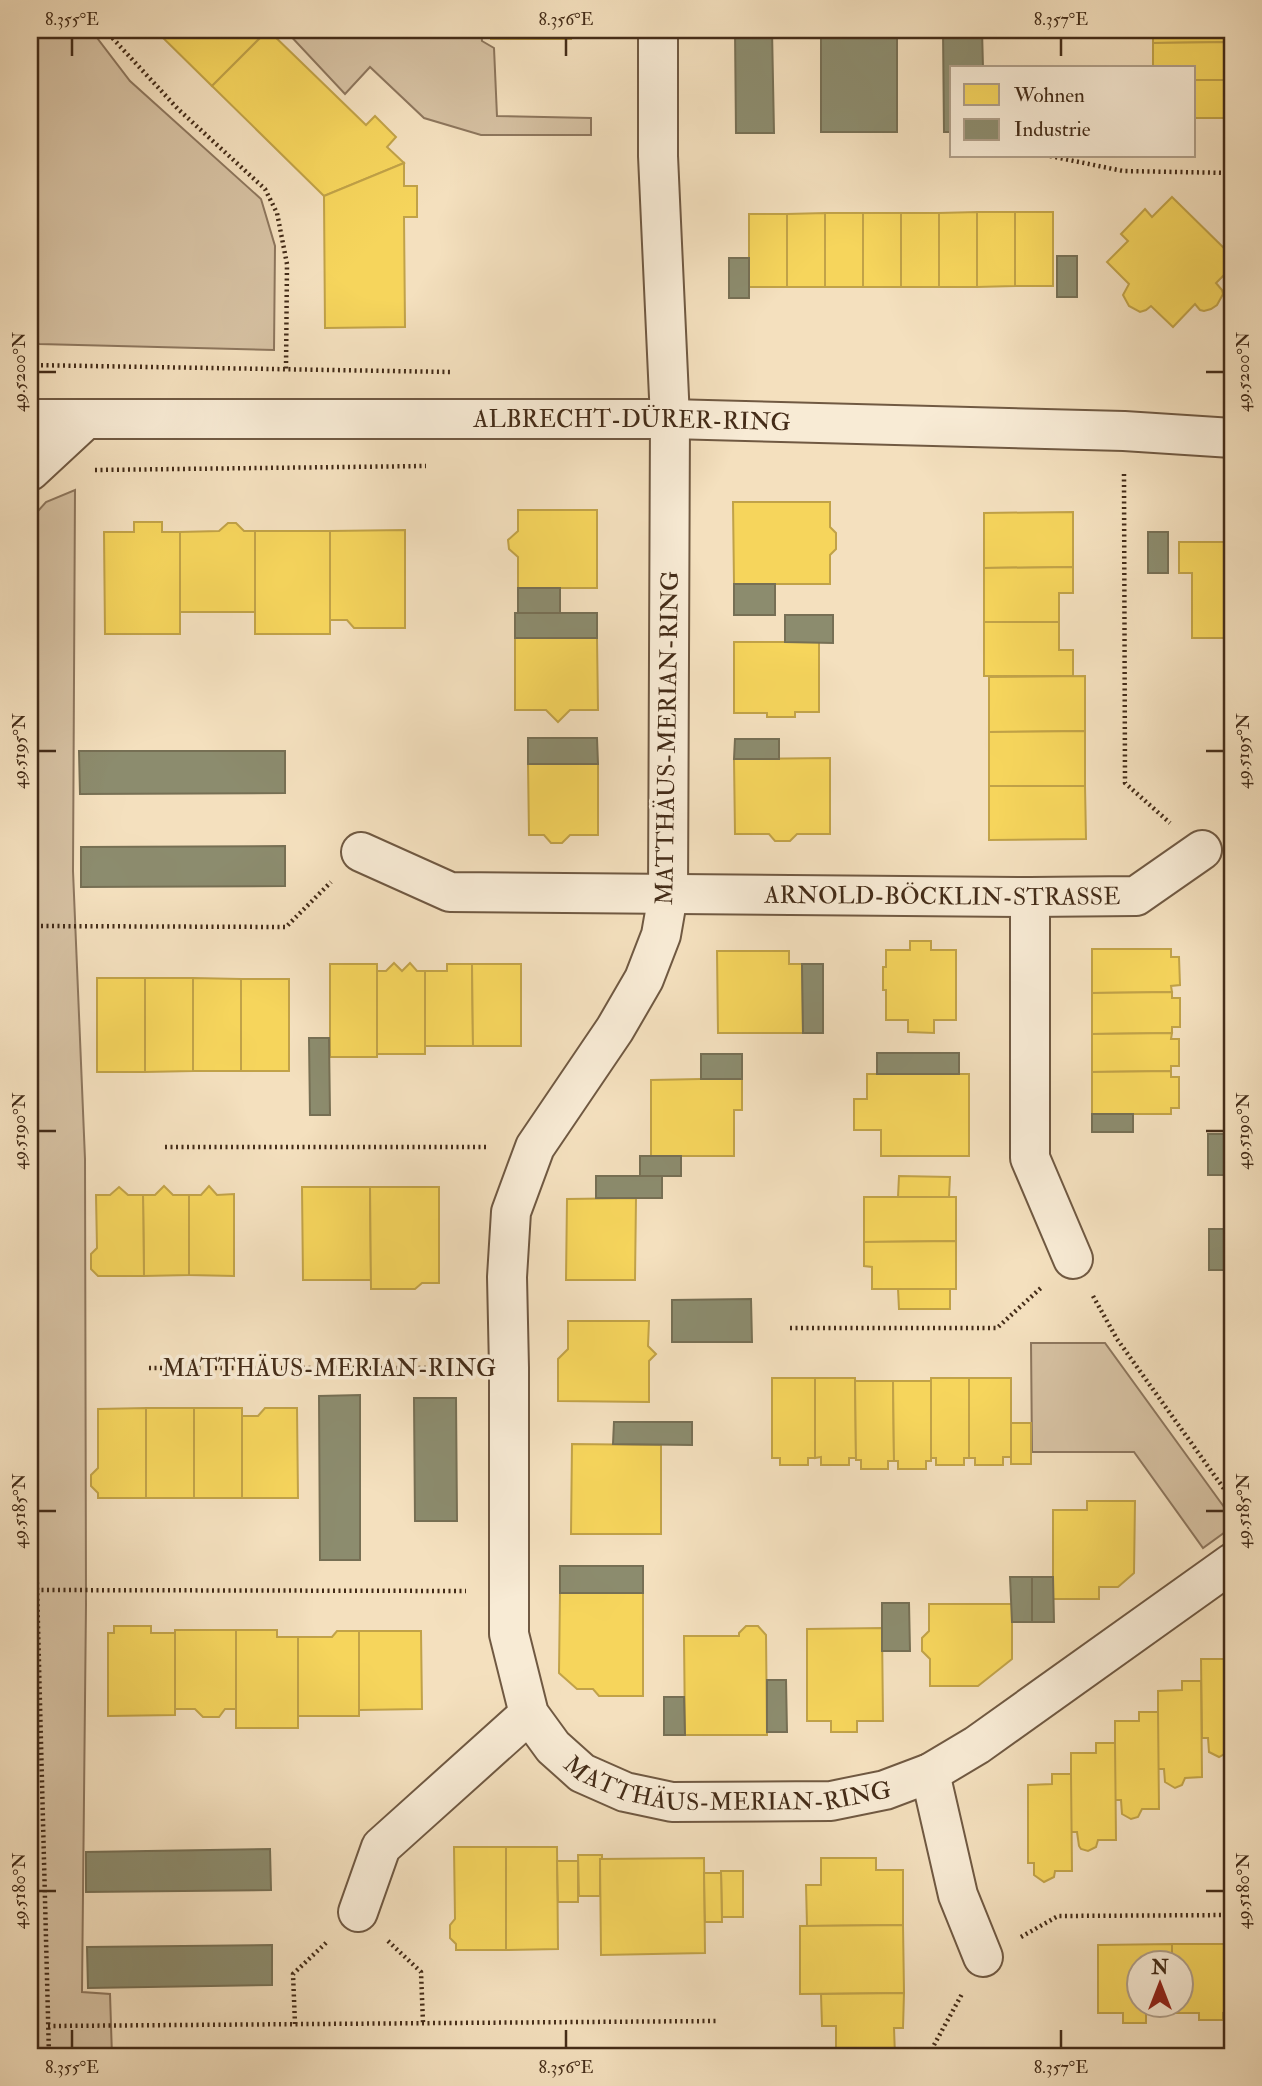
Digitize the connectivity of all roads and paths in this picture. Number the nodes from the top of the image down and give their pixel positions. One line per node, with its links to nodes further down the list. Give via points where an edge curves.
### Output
1 (105, 30): 5 (path, via 178,110 265,189 278,213 287,264)
2 (658, 30): 8 (street, MATTHÄUS-MERIAN-RING, via 658,156)
3 (1060, 158): 4 (path, via 1123,171)
4 (1232, 173)
5 (286, 369)
6 (30, 419): 7 (street, ALBRECHT-DÜRER-RING)
7 (86, 419): 8 (street, ALBRECHT-DÜRER-RING); 10 (street)
8 (670, 419): 9 (street, ALBRECHT-DÜRER-RING); 14 (street, MATTHÄUS-MERIAN-RING)
9 (1232, 438)
10 (30, 471)
11 (1124, 472): 12 (path, via 1125,783)
12 (1202, 850): 15 (street, ARNOLD-BÖCKLIN-STRASSE, via 1136,896)
13 (361, 852): 14 (street, ARNOLD-BÖCKLIN-STRASSE, via 450,892); 16 (path, via 286,927)
14 (668, 895): 15 (street, ARNOLD-BÖCKLIN-STRASSE); 18 (street, MATTHÄUS-MERIAN-RING, via 661,935 644,979)
15 (1030, 897): 19 (street, via 1030,1158)
16 (30, 926)
17 (165, 1147): 18 (path)
18 (535, 1147): 23 (street, MATTHÄUS-MERIAN-RING, via 511,1212)
19 (1073, 1259): 21 (path, via 997,1328); 24 (path, via 1117,1339)
20 (30, 1313): 26 (path)
21 (790, 1328)
22 (149, 1368): 23 (path, MATTHÄUS-MERIAN-RING)
23 (509, 1368): 27 (street, MATTHÄUS-MERIAN-RING)
24 (1232, 1500)
25 (1232, 1563): 29 (street, MATTHÄUS-MERIAN-RING, via 977,1745)
26 (36, 1590): 27 (path); 36 (path)
27 (509, 1591): 28 (street, MATTHÄUS-MERIAN-RING, via 509,1634)
28 (529, 1714): 29 (street, MATTHÄUS-MERIAN-RING, via 553,1747 582,1773 625,1792 672,1802 831,1801 885,1790); 30 (street, via 381,1847)
29 (930, 1773): 32 (street, via 958,1895)
30 (358, 1912): 34 (path, via 421,1972); 35 (path, via 293,1974)
31 (1232, 1915): 32 (path, via 1059,1916)
32 (983, 1957): 38 (path, via 934,2045)
33 (716, 2021): 34 (path)
34 (423, 2023): 35 (path)
35 (295, 2024): 36 (path)
36 (48, 2026): 37 (path)
37 (49, 2056)
38 (934, 2056)

